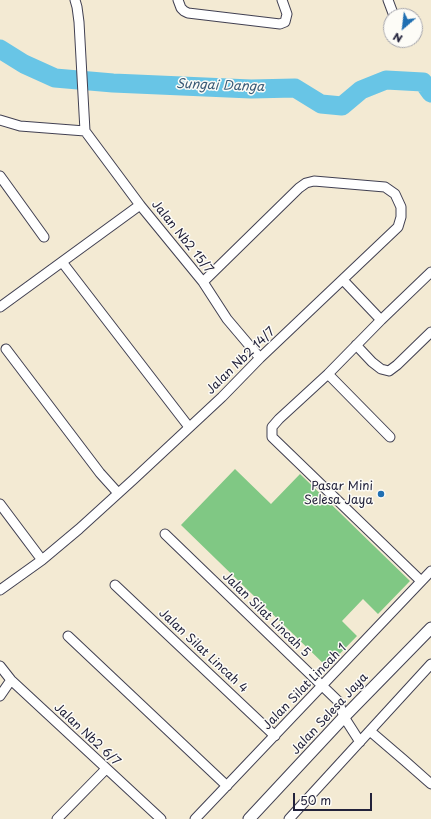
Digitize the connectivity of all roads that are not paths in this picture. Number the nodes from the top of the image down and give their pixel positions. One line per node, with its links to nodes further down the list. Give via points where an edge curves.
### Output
1 (75, 0): 5 (street, via 79,22)
2 (178, 0): 3 (street, via 181,8 188,13 280,24 285,22 287,14)
3 (282, 0)
4 (0, 120): 5 (street, via 20,126)
5 (85, 131): 7 (street, Jalan Nb2 15/7)
6 (0, 176): 8 (street)
7 (140, 205): 9 (street); 12 (street, Jalan Nb2 15/7)
8 (44, 237)
9 (62, 262): 13 (street); 20 (street)
10 (431, 272): 14 (street)
11 (343, 280): 12 (street, Jalan Nb2 14/7, via 398,227 401,207 395,194 385,187 314,181 306,183); 14 (street); 18 (street, Jalan Nb2 14/7)
12 (202, 282): 18 (street, Jalan Nb2 15/7)
13 (0, 307)
14 (381, 320): 16 (street)
15 (431, 332): 16 (street, via 389,371 372,362)
16 (356, 345): 19 (street)
17 (6, 349): 22 (street)
18 (260, 358): 20 (street, Jalan Nb2 14/7)
19 (328, 374): 21 (street); 27 (street, via 279,419 272,427 272,437)
20 (189, 427): 22 (street, Jalan Nb2 14/7)
21 (390, 437)
22 (118, 494): 25 (street, Jalan Nb2 14/7)
23 (0, 504): 25 (street)
24 (165, 534): 35 (street, Jalan Silat Lincah 5)
25 (42, 560): 29 (street, Jalan Nb2 14/7)
26 (431, 571): 27 (street, Jalan Silat Lincah 1)
27 (421, 581): 35 (street, Jalan Silat Lincah 1)
28 (114, 585): 39 (street, Jalan Silat Lincah 4)
29 (0, 590)
30 (431, 628): 37 (street, Jalan Selesa Jaya)
31 (68, 636): 43 (street)
32 (431, 664): 38 (street)
33 (0, 666): 34 (street, Jalan Nb2 6/7)
34 (11, 680): 36 (street); 41 (street, Jalan Nb2 6/7)
35 (322, 686): 37 (street, Jalan Silat Lincah 5, via 338,701); 39 (street, Jalan Silat Lincah 1)
36 (0, 696)
37 (344, 717): 40 (street, Jalan Silat Lincah 5); 47 (street, Jalan Selesa Jaya)
38 (370, 732): 40 (street); 42 (street)
39 (275, 736): 43 (street, Jalan Silat Lincah 1)
40 (360, 742): 48 (street)
41 (106, 769): 44 (street); 45 (street, Jalan Nb2 6/7)
42 (431, 784)
43 (227, 786): 46 (street, Jalan Silat Lincah 1)
44 (57, 819)
45 (160, 819)
46 (195, 819)
47 (249, 819)
48 (289, 819)

